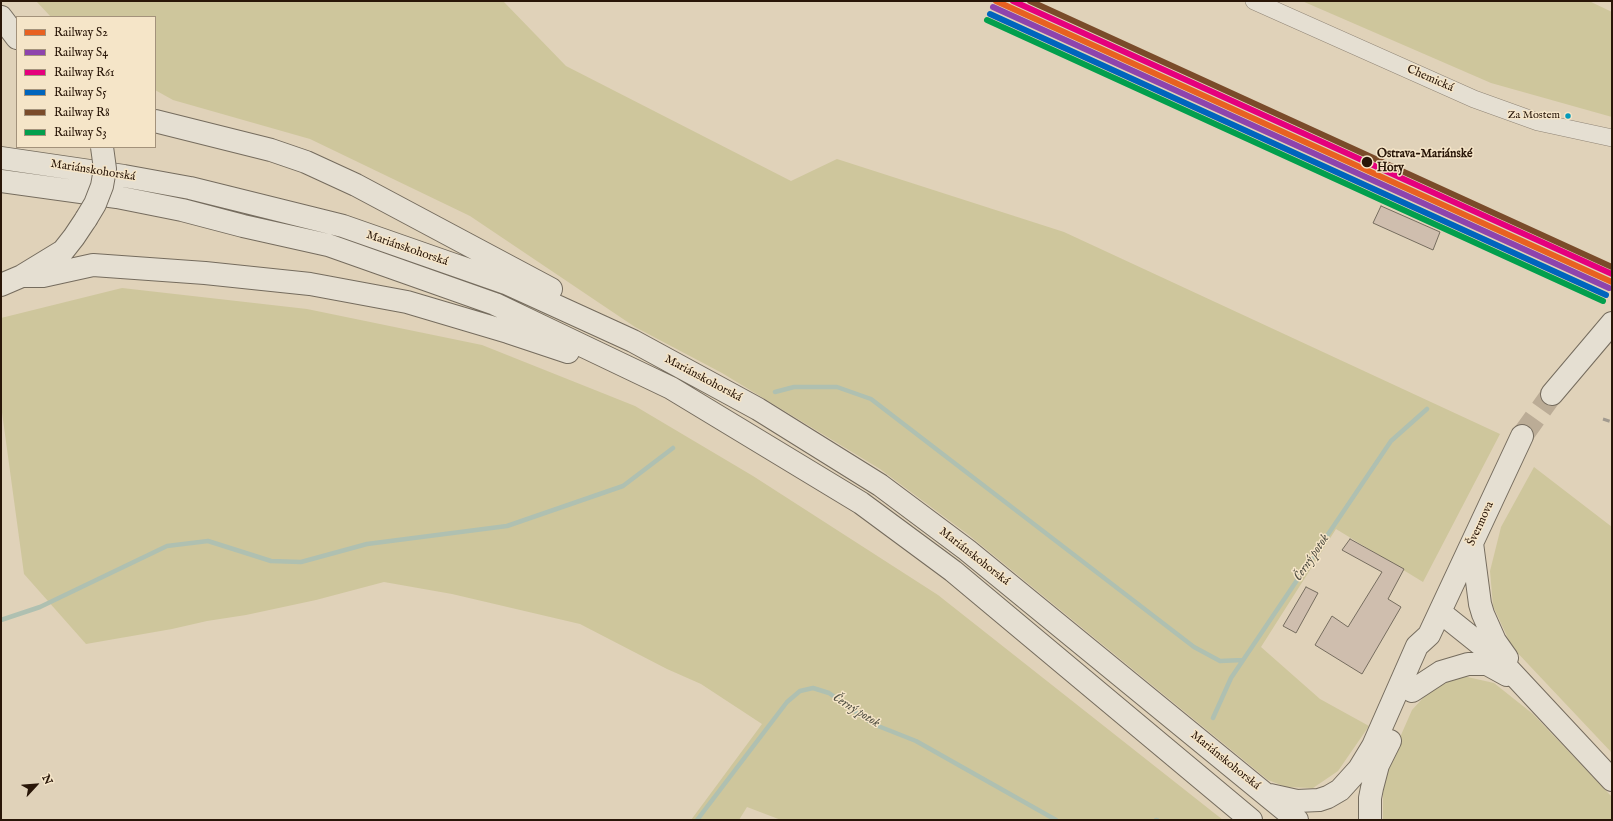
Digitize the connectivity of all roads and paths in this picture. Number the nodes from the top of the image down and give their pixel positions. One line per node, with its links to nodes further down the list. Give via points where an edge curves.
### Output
1 (1254, 1): 7 (street, Chemická, via 1474,99 1538,122)
2 (1, 17): 4 (main road)
3 (1, 32): 5 (main road)
4 (16, 37)
5 (16, 38)
6 (156, 121): 14 (main road, via 271,150 314,165 570,300)
7 (1612, 138)
8 (102, 148): 11 (main road, bridge, via 105,169 102,186 86,219 62,251)
9 (1, 158): 14 (main road, Mariánskohorská, via 190,188 343,226 506,283)
10 (1, 181): 15 (main road, Mariánskohorská, via 117,197 328,245 495,304)
11 (22, 276): 12 (main road); 15 (main road, via 43,276 93,265 310,284 414,305 508,332)
12 (1, 284)
13 (1612, 323): 16 (main road)
14 (633, 341): 24 (main road, Mariánskohorská, via 758,409 880,485 967,550)
15 (671, 388): 25 (main road, Mariánskohorská, via 868,507 953,571)
16 (1552, 394)
17 (1522, 436): 18 (main road, Švermova)
18 (1472, 543): 19 (main road, Švermova); 21 (main road, via 1480,604 1486,622 1495,641)
19 (1440, 612): 20 (main road, Švermova); 21 (main road, via 1500,660)
20 (1429, 635): 22 (main road, via 1430,653); 24 (main road, via 1417,646 1373,746 1359,769 1340,790 1328,797 1312,801 1297,801)
21 (1529, 689): 22 (main road, via 1496,668 1478,663 1441,672); 23 (main road)
22 (1412, 692): 27 (main road, via 1378,765 1370,798)
23 (1612, 780)
24 (1265, 793): 26 (main road, Mariánskohorská)
25 (1251, 820)
26 (1297, 820)
27 (1370, 820)

